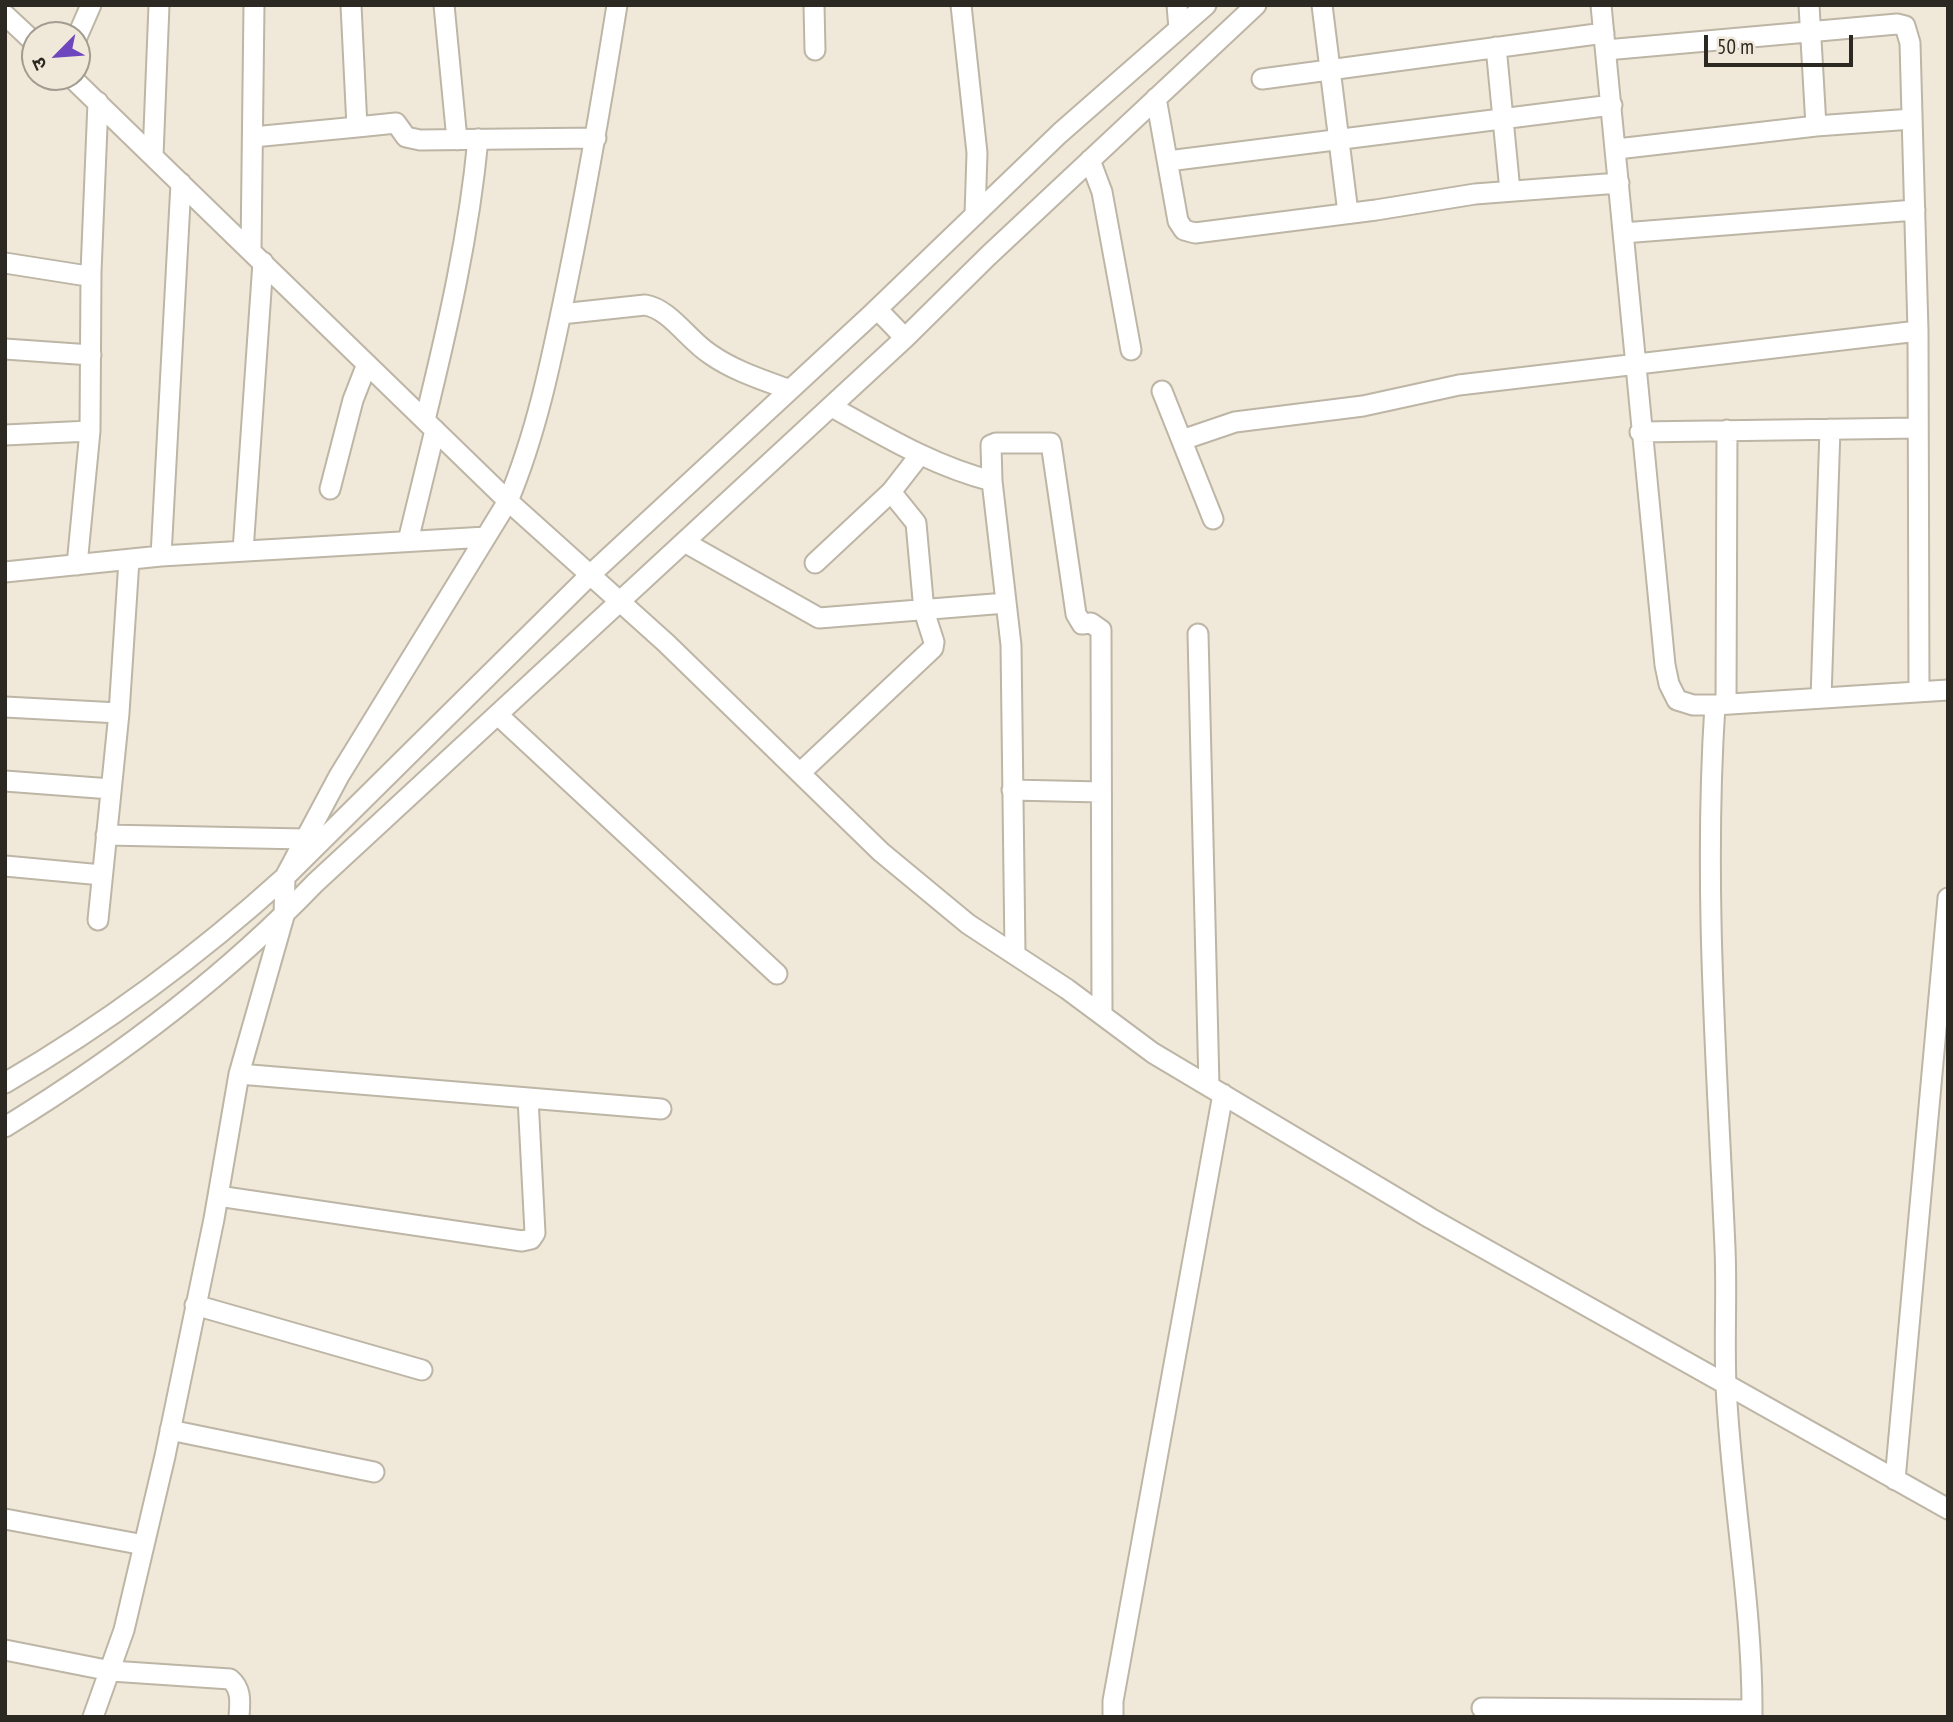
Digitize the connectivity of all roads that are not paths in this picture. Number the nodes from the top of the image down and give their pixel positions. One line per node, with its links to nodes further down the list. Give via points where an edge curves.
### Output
1 (159, 5): 37 (street)
2 (254, 5): 31 (street)
3 (351, 5): 30 (street)
4 (444, 5): 34 (street)
5 (617, 5): 32 (street)
6 (814, 5): 20 (street)
7 (961, 5): 45 (street, via 977,153)
8 (1177, 5): 15 (street)
9 (1206, 5): 15 (street)
10 (1256, 5): 24 (street)
11 (1322, 5): 21 (street)
12 (1601, 5): 18 (street)
13 (1809, 5): 17 (street)
14 (5, 15): 16 (street)
15 (1179, 29): 45 (street)
16 (21, 30)
17 (1810, 32): 18 (street); 27 (street, via 1905,26 1910,43); 29 (street)
18 (1605, 42): 19 (street); 26 (street)
19 (1496, 47): 21 (street); 28 (street)
20 (815, 50)
21 (1329, 70): 22 (street); 35 (street)
22 (1262, 79)
23 (86, 91): 25 (street)
24 (1156, 98): 38 (street); 39 (street)
25 (98, 102): 37 (street); 49 (street)
26 (1612, 104): 28 (street); 36 (street)
27 (1912, 119): 29 (street); 43 (street)
28 (1505, 120): 35 (street); 42 (street)
29 (1816, 126): 36 (street)
30 (357, 127): 31 (street); 34 (street, via 396,123 411,139)
31 (253, 137): 47 (street)
32 (596, 138): 33 (street); 50 (street)
33 (478, 139): 34 (street); 61 (street, via 460,276)
34 (457, 140)
35 (1338, 141): 39 (street); 44 (street)
36 (1617, 149): 41 (street)
37 (153, 156): 40 (street)
38 (1090, 160): 51 (street); 54 (street, via 1102,192)
39 (1168, 161): 44 (street, via 1178,221 1184,230 1195,233)
40 (181, 183): 47 (street); 79 (street)
41 (1619, 183): 42 (street); 46 (street)
42 (1510, 191): 44 (street)
43 (1915, 209): 46 (street); 52 (street)
44 (1348, 213)
45 (975, 215): 51 (street)
46 (1623, 233): 56 (street)
47 (257, 256): 57 (street); 78 (street)
48 (5, 263): 49 (street, via 80,275)
49 (91, 272): 55 (street)
50 (561, 314): 58 (street, via 658,307 712,356); 73 (street, via 525,461)
51 (892, 325): 58 (street); 60 (street)
52 (1918, 331): 56 (street); 62 (street)
53 (5, 349): 55 (street)
54 (1131, 350)
55 (91, 355): 65 (street)
56 (1634, 362): 66 (street); 68 (street, via 1235,422)
57 (367, 364): 61 (street); 71 (street)
58 (790, 390): 84 (street)
59 (1162, 391): 68 (street)
60 (832, 407): 69 (street); 77 (street)
61 (430, 425): 73 (street); 76 (street)
62 (1918, 428): 63 (street); 89 (street)
63 (1830, 429): 64 (street); 90 (street)
64 (1727, 430): 66 (street); 91 (street)
65 (90, 431): 67 (street); 82 (street)
66 (1640, 432): 91 (street, via 1669,684 1677,701)
67 (5, 435)
68 (1182, 440): 74 (street)
69 (919, 456): 70 (street); 72 (street)
70 (992, 481): 85 (street); 99 (street, via 991,446 996,443 1045,441 1054,447 1076,614 1082,624 1101,630)
71 (330, 489)
72 (891, 492): 81 (street); 86 (street, via 916,523)
73 (508, 501): 75 (street); 84 (street)
74 (1213, 519)
75 (486, 537): 76 (street); 101 (street)
76 (408, 541): 78 (street)
77 (686, 542): 84 (street); 86 (street, via 819,618)
78 (243, 551): 79 (street)
79 (161, 556): 80 (street)
80 (129, 560): 82 (street); 93 (street)
81 (814, 563)
82 (77, 565): 83 (street)
83 (5, 572)
84 (604, 589): 94 (street); 95 (street); 104 (street)
85 (1006, 603): 86 (street); 98 (street, via 1011,645)
86 (924, 611): 95 (street, via 933,648)
87 (1198, 634): 114 (street)
88 (1948, 690): 89 (street)
89 (1919, 692): 90 (street)
90 (1822, 698): 91 (street)
91 (1721, 704): 121 (street, via 1710,780 1711,958 1726,1252)
92 (5, 707): 93 (street)
93 (119, 713): 97 (street)
94 (498, 715): 106 (street); 109 (street)
95 (801, 772): 108 (street, via 929,894)
96 (5, 781): 97 (street)
97 (111, 789): 100 (street)
98 (1012, 790): 99 (street); 108 (street)
99 (1101, 792): 110 (street)
100 (107, 835): 101 (street); 103 (street)
101 (305, 839): 104 (street)
102 (5, 866): 103 (street)
103 (102, 875): 107 (street)
104 (285, 880): 106 (street); 113 (street, via 152,987)
105 (1948, 898): 112 (street)
106 (284, 910): 111 (street); 117 (street, via 185,1001 70,1087)
107 (98, 920)
108 (1014, 953): 110 (street)
109 (778, 974)
110 (1102, 1015): 114 (street, via 1153,1053)
111 (239, 1074): 115 (street); 118 (street)
112 (1939, 1082): 124 (street)
113 (5, 1083)
114 (1216, 1090): 121 (street); 134 (street)
115 (528, 1098): 116 (street); 118 (street, via 535,1233 531,1239)
116 (661, 1110)
117 (5, 1127)
118 (218, 1196): 119 (street)
119 (195, 1305): 120 (street); 122 (street)
120 (422, 1370)
121 (1726, 1386): 124 (street); 131 (street)
122 (170, 1430): 123 (street); 127 (street)
123 (374, 1472)
124 (1895, 1480): 125 (street)
125 (1948, 1509)
126 (5, 1519): 127 (street)
127 (144, 1545): 129 (street)
128 (5, 1650): 129 (street)
129 (111, 1671): 132 (street); 133 (street, via 230,1679 241,1698)
130 (1482, 1708): 131 (street)
131 (1752, 1713)
132 (93, 1717)
133 (239, 1717)
134 (1113, 1717)

